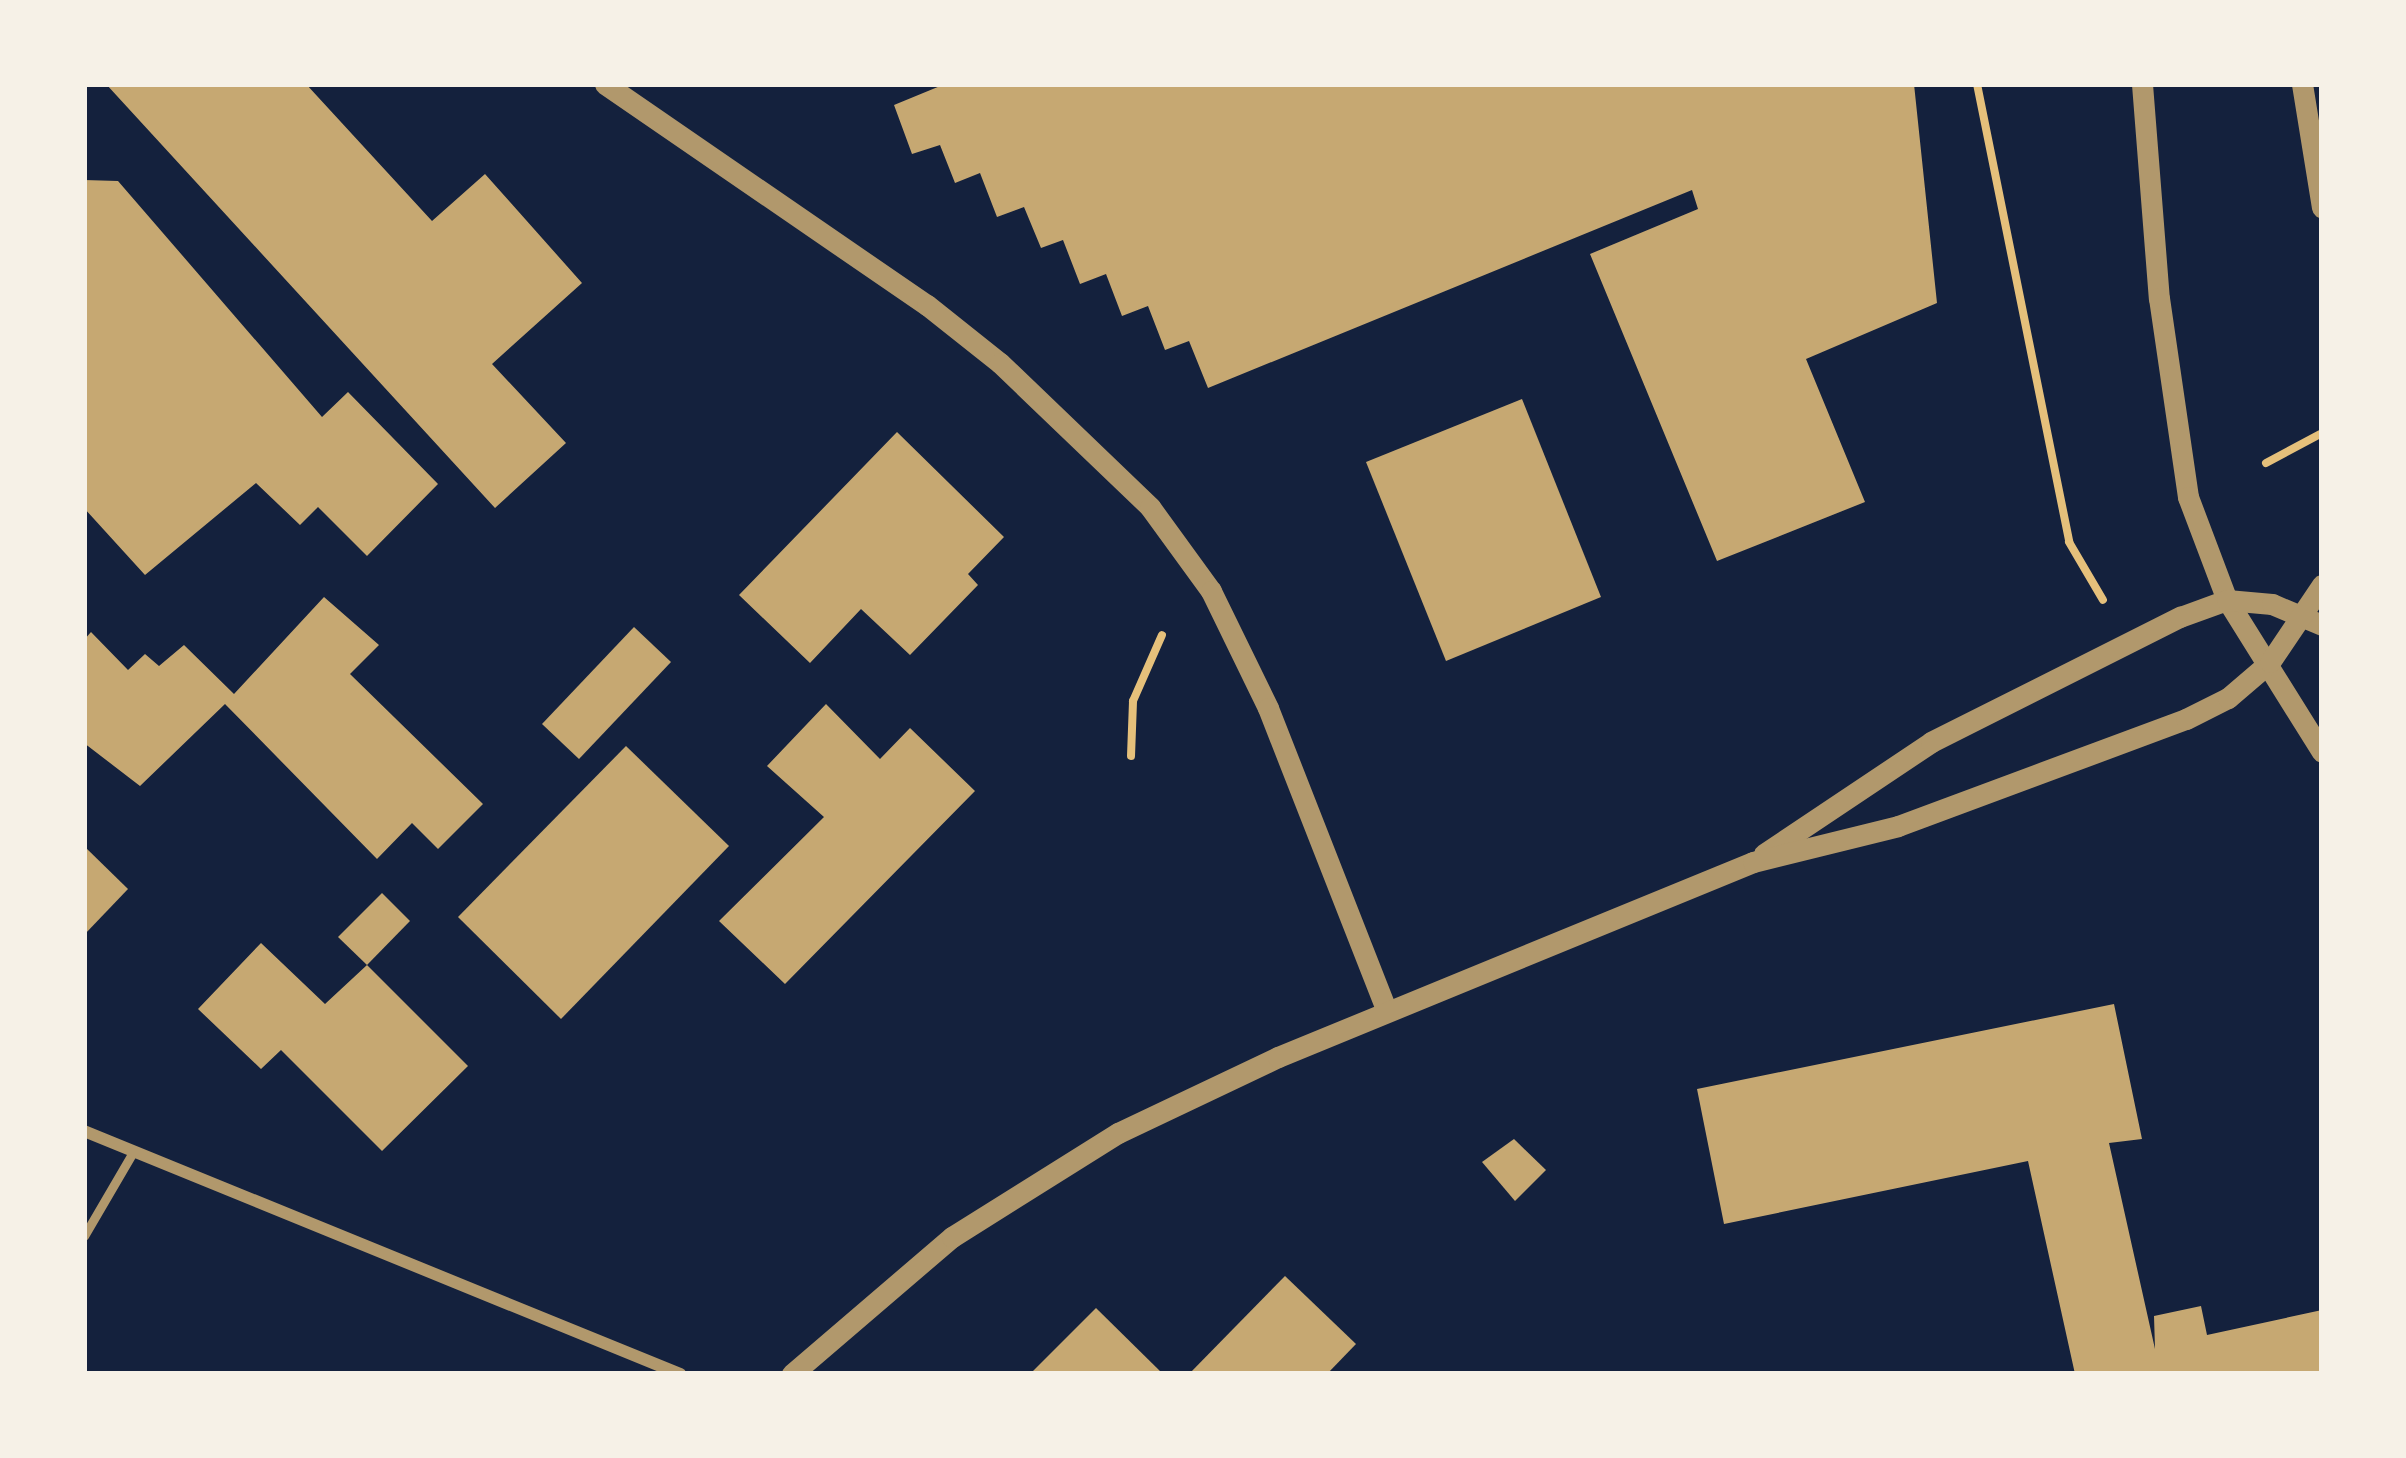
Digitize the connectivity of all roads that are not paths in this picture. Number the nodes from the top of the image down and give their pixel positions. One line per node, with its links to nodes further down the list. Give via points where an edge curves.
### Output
1 (605, 84): 11 (street, via 927,304 1150,507 1211,591 1268,708)
2 (2142, 84): 6 (street, via 2172,405 2188,497)
3 (2302, 84): 4 (street)
4 (2322, 207)
5 (2322, 585): 7 (street)
6 (2227, 600): 7 (street); 8 (street); 10 (street, via 2132,638 1930,742)
7 (2315, 621): 8 (street)
8 (2270, 662): 9 (street); 10 (street, via 2228,698 2096,755 1898,826)
9 (2322, 752)
10 (1754, 862): 11 (street)
11 (1387, 1011): 16 (street, via 1202,1091 1054,1169 897,1278)
12 (84, 1131): 13 (street)
13 (133, 1152): 14 (lane); 15 (street)
14 (84, 1237)
15 (680, 1374)
16 (792, 1374)

